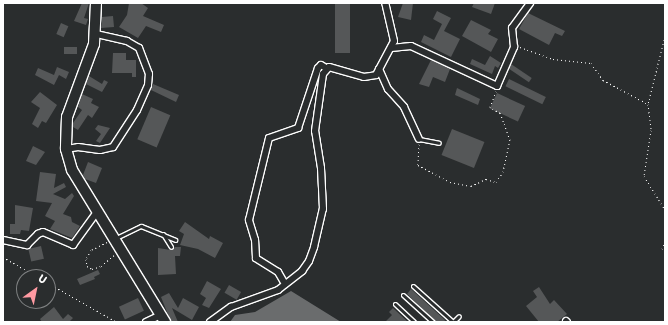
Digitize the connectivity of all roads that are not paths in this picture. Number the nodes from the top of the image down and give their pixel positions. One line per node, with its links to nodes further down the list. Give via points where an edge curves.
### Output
1 (96, 3): 4 (main road)
2 (385, 3): 5 (street, via 394,32)
3 (530, 3): 5 (street, via 512,28 514,45 498,85 411,46)
4 (96, 34): 10 (main road, via 67,117); 10 (street, via 126,41 139,48 146,62 149,79 141,102 113,147 105,150 78,147)
5 (391, 48): 7 (street)
6 (326, 68): 7 (street, via 370,77); 17 (street, via 322,78 315,126 322,175 322,215 312,254 302,271); 17 (street, via 321,65 318,68 298,128 269,138 249,220 255,240 256,258 278,272)
7 (379, 70): 8 (street, via 388,90 404,107)
8 (419, 139): 9 (lane)
9 (439, 143)
10 (66, 149): 11 (main road, via 72,170)
11 (97, 212): 13 (main road); 14 (street, via 73,245 43,232 27,245)
12 (163, 234): 13 (lane, via 139,226); 15 (lane); 16 (lane)
13 (114, 239): 22 (main road)
14 (3, 240)
15 (175, 240)
16 (171, 247)
17 (285, 284): 24 (street, via 265,296 231,307)
18 (413, 286): 27 (lane)
19 (403, 294): 26 (lane)
20 (395, 304): 25 (lane)
21 (458, 316): 27 (lane)
22 (163, 319): 23 (street)
23 (146, 322)
24 (210, 322)
25 (414, 322)
26 (433, 322)
27 (453, 322)

